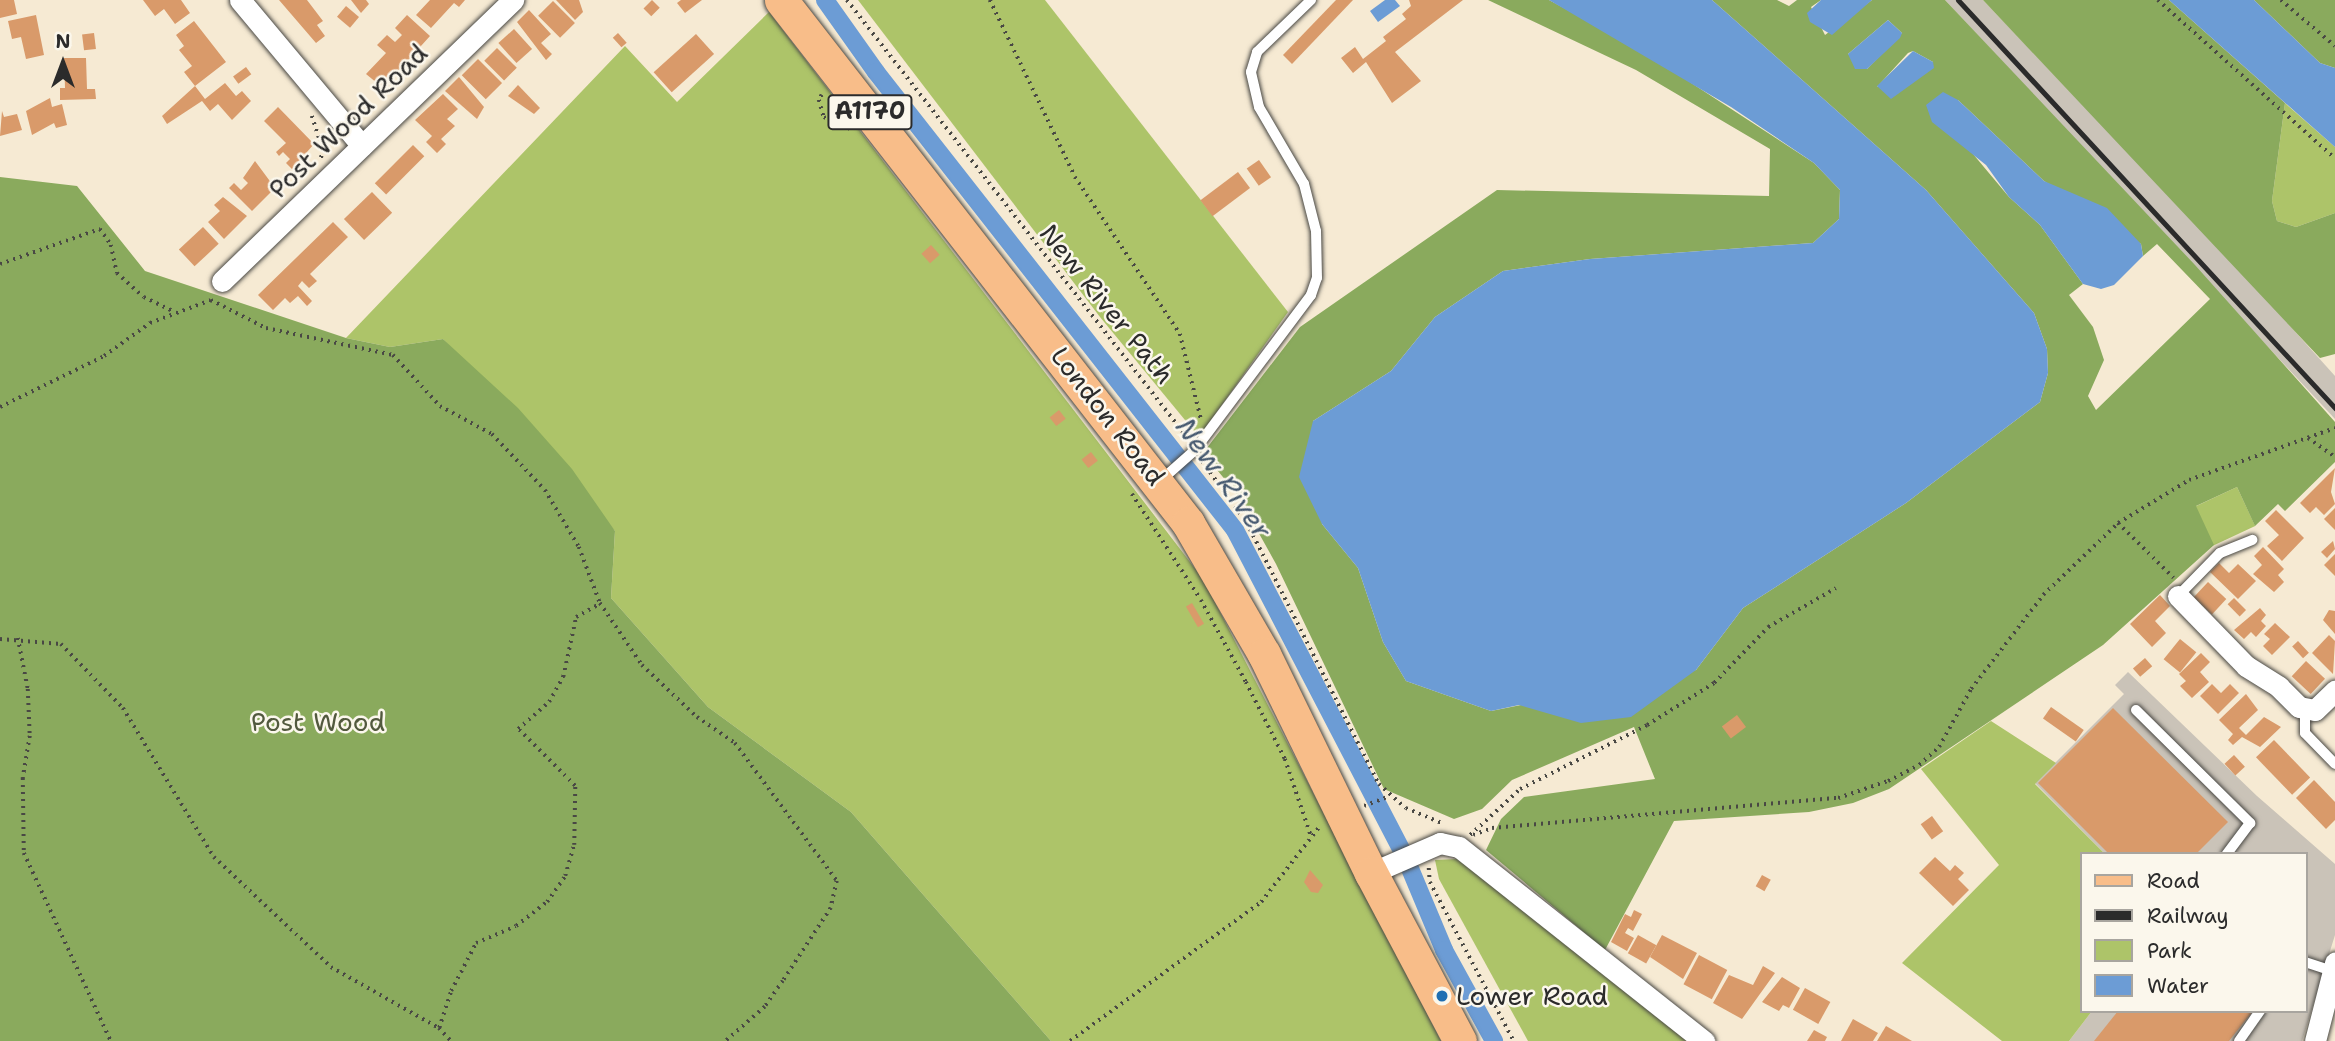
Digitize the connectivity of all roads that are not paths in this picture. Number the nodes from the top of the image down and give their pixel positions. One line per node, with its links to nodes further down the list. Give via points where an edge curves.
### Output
1 (240, 0): 5 (street)
2 (513, 0): 5 (street, Post Wood Road)
3 (781, 0): 7 (main road, London Road / A1170)
4 (1311, 0): 7 (lane, via 1257,52 1251,72 1259,107 1304,184 1316,231 1317,278 1311,295 1191,450)
5 (362, 146): 6 (street, Post Wood Road)
6 (222, 281)
7 (1155, 479): 15 (main road, London Road / A1170, via 1264,654)
8 (2253, 540): 9 (lane, via 2220,553)
9 (2181, 592): 11 (street, via 2246,666)
10 (2335, 691): 11 (street, via 2319,707)
11 (2305, 709): 13 (lane, via 2305,733)
12 (2136, 710): 14 (lane, via 2250,824)
13 (2335, 764)
14 (2229, 852)
15 (1383, 867): 19 (main road, A1170); 20 (street, via 1422,856 1440,843 1459,847)
16 (2307, 961): 17 (lane)
17 (2333, 967): 22 (street)
18 (2259, 1013): 21 (lane)
19 (1460, 1041)
20 (1704, 1041)
21 (2239, 1041)
22 (2315, 1041)

